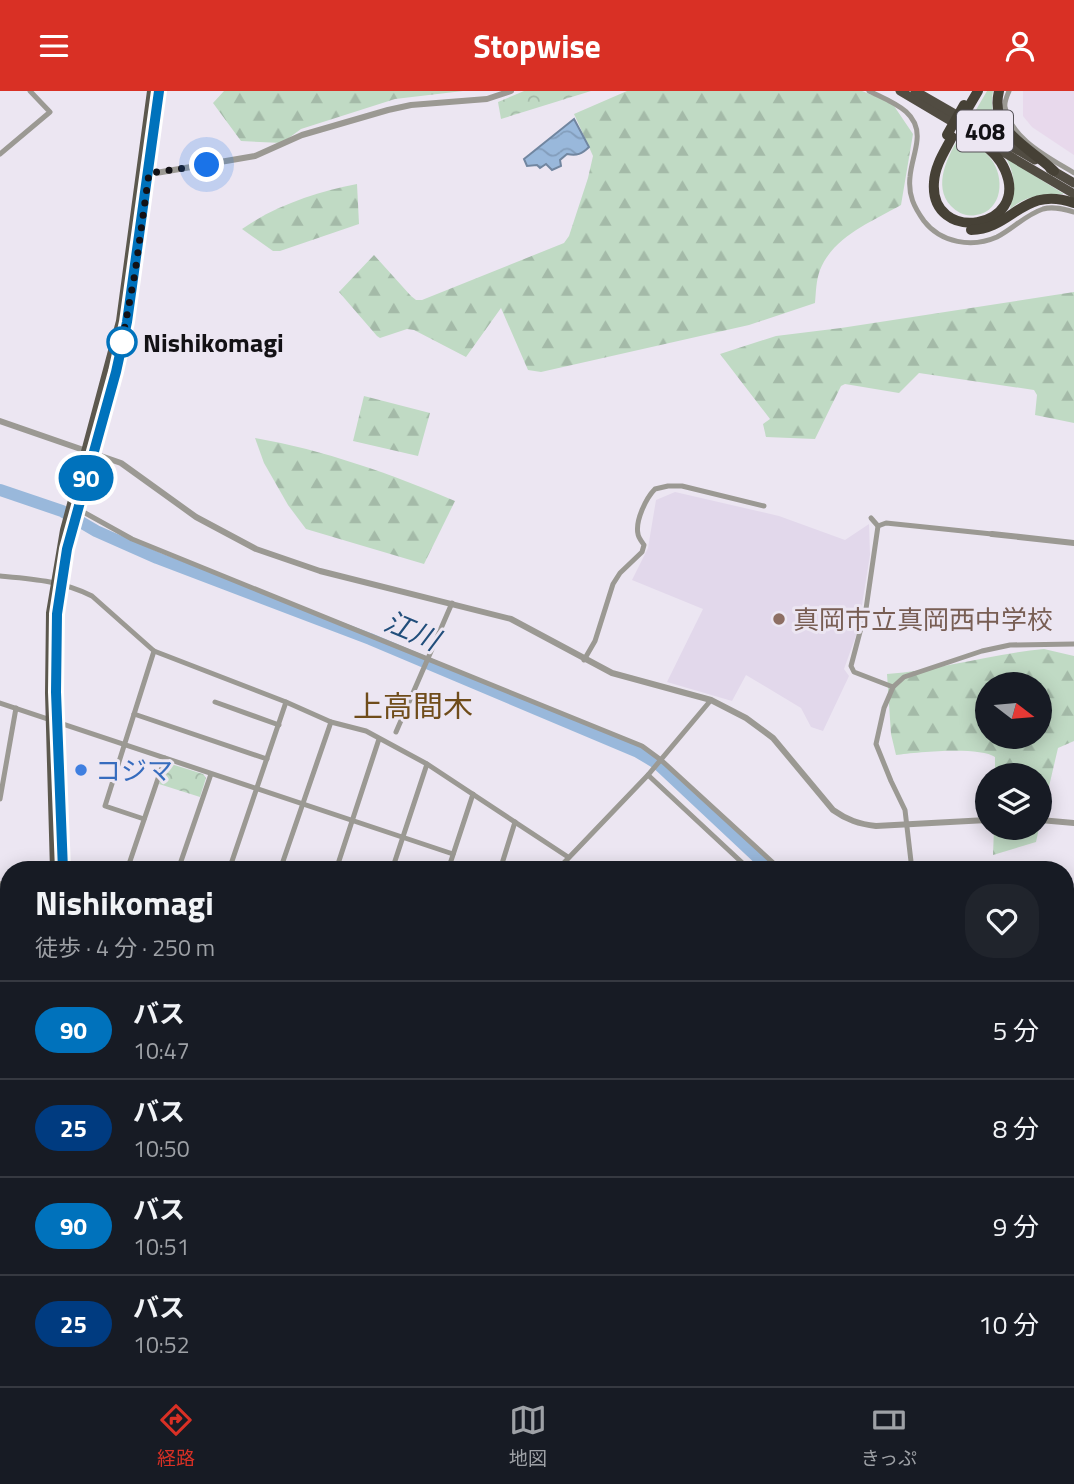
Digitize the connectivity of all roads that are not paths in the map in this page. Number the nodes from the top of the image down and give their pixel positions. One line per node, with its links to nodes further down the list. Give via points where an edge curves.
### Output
1 (30, 91): 15 (street, via 50,112)
2 (151, 91): 17 (main road)
3 (159, 91): 17 (main road)
4 (511, 91): 17 (street, via 486,99 388,110 302,135 255,156)
5 (869, 91): 22 (street, via 913,118 918,139 909,193 929,227 947,239 974,243 998,237 1045,208)
6 (900, 91): 13 (highway, 408)
7 (915, 91): 16 (highway, 408)
8 (972, 91): 12 (highway)
9 (978, 91): 12 (highway)
10 (999, 91): 16 (highway, via 998,114 1011,137)
11 (1009, 91): 18 (street, via 1004,105 1011,125)
12 (966, 107): 14 (highway, bridge)
13 (970, 130): 14 (highway, via 996,155 1008,177 1004,205 984,222 957,221 944,212 936,197 934,181); 20 (highway, 408)
14 (950, 136): 21 (highway, via 933,162 928,190 939,216 955,227 984,229 1042,199)
15 (0, 154)
16 (1054, 171): 19 (highway, 408)
17 (145, 172): 24 (main road, via 120,321)
18 (1074, 173)
19 (1074, 183)
20 (1074, 194)
21 (1074, 203)
22 (1074, 212)
23 (0, 421): 24 (street)
24 (90, 451): 26 (main road); 32 (main road, via 64,530); 33 (street, via 131,469 196,517 256,549 320,571)
25 (764, 506): 37 (street, via 682,487 655,489 637,529 642,552 613,584 595,641)
26 (78, 509): 32 (main road); 36 (street, via 132,539)
27 (871, 518): 28 (street)
28 (878, 526): 29 (street, via 886,523); 38 (street, via 866,609 851,666 854,672)
29 (992, 534): 30 (street)
30 (1074, 543)
31 (1, 578): 32 (street)
32 (58, 583): 35 (street, via 92,596); 45 (main road, via 49,638)
33 (452, 603): 36 (street); 37 (street, via 511,619)
34 (1074, 644): 38 (street, via 1010,645 982,651 904,677)
35 (154, 651): 42 (street); 44 (street)
36 (428, 659): 48 (street); 53 (street, via 642,745)
37 (584, 660): 39 (street, via 633,680)
38 (893, 687): 67 (street, via 876,744)
39 (711, 700): 53 (street); 67 (street, via 773,738 833,810 845,818 862,825)
40 (0, 702): 43 (street)
41 (215, 702): 47 (street)
42 (286, 702): 46 (street); 47 (street)
43 (16, 708): 45 (street); 59 (street)
44 (134, 714): 50 (street); 52 (street)
45 (54, 721): 50 (street); 71 (main road); 72 (main road)
46 (331, 722): 49 (street); 60 (street)
47 (279, 725): 52 (street)
48 (396, 732)
49 (379, 739): 54 (street); 62 (street)
50 (124, 744): 51 (street); 61 (street, via 105,806)
51 (164, 758): 55 (street); 61 (street)
52 (267, 759): 57 (street)
53 (661, 760): 56 (street); 83 (street)
54 (427, 764): 58 (street); 68 (street)
55 (211, 774): 57 (street); 74 (street)
56 (648, 775): 70 (street); 82 (street)
57 (257, 789): 60 (street); 75 (street)
58 (473, 794): 65 (street); 69 (street)
59 (0, 799)
60 (303, 804): 62 (street); 76 (street)
61 (144, 819): 73 (street)
62 (352, 821): 68 (street); 77 (street)
63 (975, 821): 67 (street)
64 (1052, 821): 66 (street)
65 (515, 822): 70 (street); 80 (street)
66 (1074, 823)
67 (908, 825): 84 (street)
68 (402, 837): 69 (street); 78 (street)
69 (453, 854): 79 (street)
70 (568, 857): 81 (street)
71 (54, 861)
72 (62, 861)
73 (130, 861)
74 (181, 861)
75 (232, 861)
76 (283, 861)
77 (339, 861)
78 (395, 861)
79 (451, 861)
80 (503, 861)
81 (565, 861)
82 (740, 861)
83 (771, 861)
84 (911, 861)

